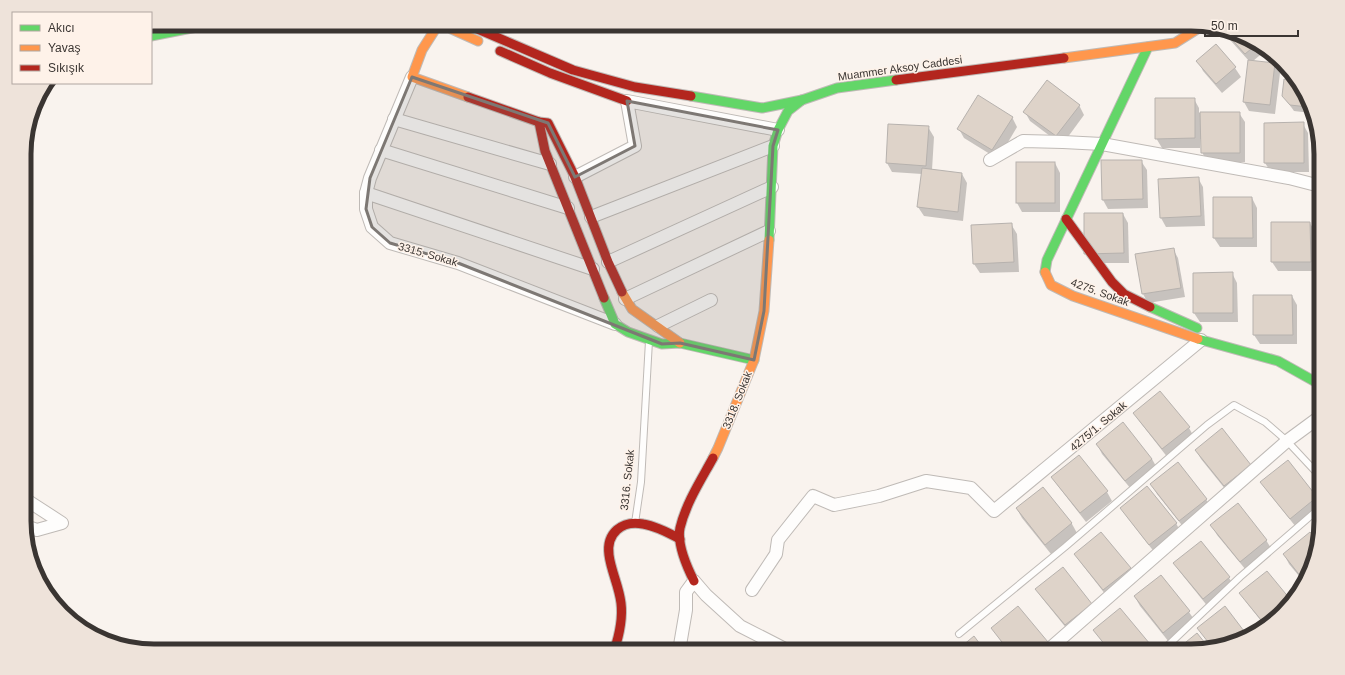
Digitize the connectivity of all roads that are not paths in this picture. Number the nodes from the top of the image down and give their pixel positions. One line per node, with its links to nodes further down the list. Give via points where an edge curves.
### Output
1 (176, 31): 6 (street)
2 (434, 31): 8 (street, via 422,50)
3 (456, 31): 10 (street, via 550,74)
4 (482, 31): 9 (street, Muammer Aksoy Caddesi, via 573,70 635,87 762,108)
5 (1194, 31): 7 (street, Muammer Aksoy Caddesi, via 1175,43)
6 (152, 36)
7 (1148, 47): 9 (street, Muammer Aksoy Caddesi, via 837,88); 14 (street, 4275. Sokak)
8 (412, 77): 11 (street, 3315. Sokak); 12 (street)
9 (802, 100): 13 (street, 3318. Sokak, via 788,111)
10 (627, 101): 13 (street); 19 (street, via 635,146)
11 (394, 119): 16 (street, 3315. Sokak); 18 (street)
12 (539, 122): 18 (street); 19 (street, via 548,123)
13 (778, 130): 15 (street, 3318. Sokak)
14 (1102, 144): 17 (street, via 1023,141); 20 (street); 25 (street, 4275. Sokak)
15 (773, 146): 21 (street, 3318. Sokak); 24 (street)
16 (381, 150): 22 (street, 3315. Sokak); 23 (street)
17 (990, 160)
18 (550, 164): 23 (street)
19 (575, 177): 24 (street)
20 (1314, 184)
21 (772, 187): 26 (street, 3318. Sokak); 27 (street)
22 (366, 193): 28 (street); 31 (street, 3315. Sokak, via 366,210 372,227 390,243 458,263)
23 (568, 208): 28 (street)
24 (591, 217): 27 (street)
25 (1066, 219): 34 (street, 4275. Sokak, via 1046,260 1045,271 1051,285 1073,296); 37 (street, via 1112,282 1124,294 1160,312)
26 (769, 231): 29 (street); 36 (street, 3318. Sokak, via 764,311)
27 (608, 262): 29 (street)
28 (593, 269): 31 (street)
29 (625, 299): 32 (street, via 632,309)
30 (711, 300): 32 (street)
31 (615, 324): 33 (street)
32 (658, 326): 35 (street)
33 (650, 340): 35 (street, via 662,344); 44 (lane, 3316. Sokak, via 641,482)
34 (1201, 340): 37 (street, 4275. Sokak); 48 (street, 4275/1. Sokak, via 994,511 970,488 926,481 879,496 834,505 813,496 778,540 776,554)
35 (680, 343): 36 (street)
36 (754, 360): 46 (street, 3318. Sokak, via 718,448 691,498 680,529)
37 (1278, 361): 38 (street, 4275. Sokak)
38 (1314, 381)
39 (1314, 421): 40 (street)
40 (1287, 441): 41 (lane); 49 (lane, via 1265,422 1234,405); 53 (street)
41 (1314, 470)
42 (31, 504): 45 (street, via 62,523 37,530)
43 (1314, 513): 54 (lane, via 1240,577)
44 (635, 524): 46 (street, via 656,527); 50 (street, 3316. Sokak, via 617,528 608,542 621,603 620,627)
45 (31, 528)
46 (680, 539): 47 (street, 3318. Sokak, via 688,569)
47 (694, 580): 51 (street, via 686,592); 52 (street, 3318. Sokak, via 706,595 740,626)
48 (752, 590)
49 (959, 634)
50 (616, 644)
51 (680, 644)
52 (774, 644)
53 (1056, 644)
54 (1169, 644)

